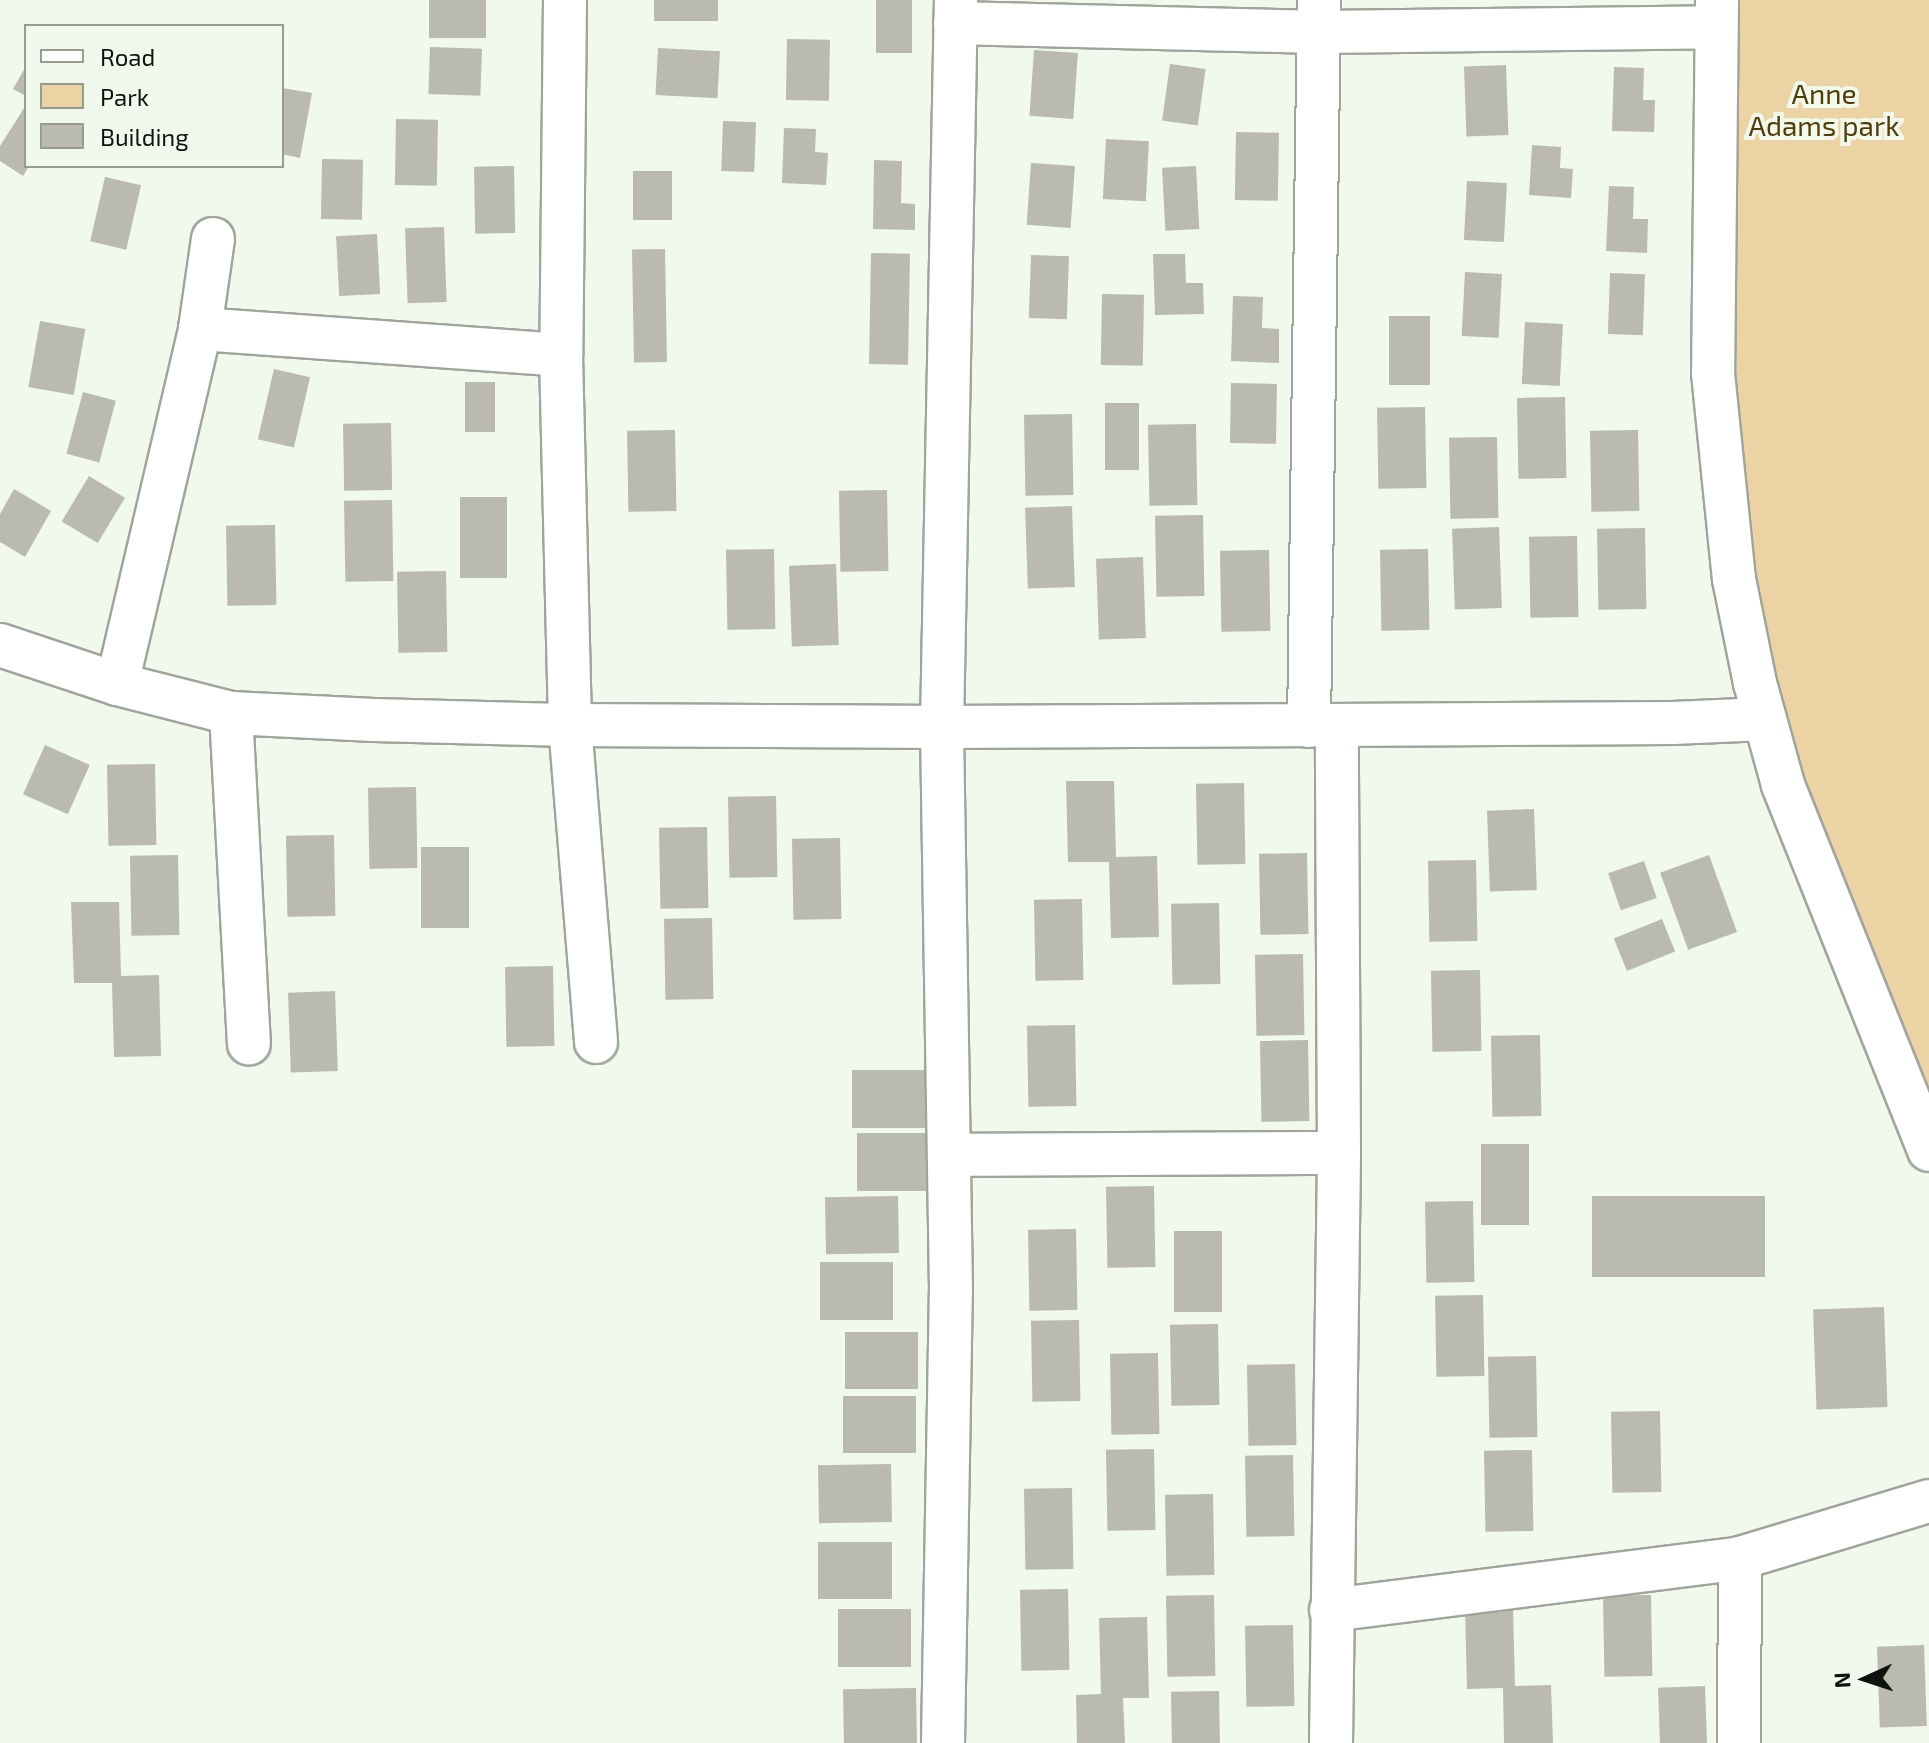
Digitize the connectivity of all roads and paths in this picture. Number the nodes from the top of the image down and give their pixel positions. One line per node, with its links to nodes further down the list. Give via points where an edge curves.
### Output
1 (565, 0): 7 (street)
2 (956, 12): 4 (street); 14 (street)
3 (1716, 14): 4 (street); 11 (street, via 1713,373 1734,579)
4 (1319, 16): 13 (street)
5 (213, 239): 6 (street)
6 (200, 329): 7 (street); 9 (street)
7 (561, 355): 12 (street)
8 (0, 645): 9 (street)
9 (117, 684): 10 (street)
10 (231, 713): 12 (street); 16 (street)
11 (1765, 719): 13 (street); 17 (street, via 1819,883)
12 (570, 725): 14 (street); 15 (street)
13 (1323, 726): 14 (street); 18 (street)
14 (942, 727): 19 (street)
15 (596, 1042)
16 (249, 1044)
17 (1929, 1150)
18 (1339, 1153): 19 (street); 22 (street)
19 (949, 1155): 23 (street)
20 (1929, 1501): 21 (street)
21 (1740, 1558): 22 (street); 25 (street)
22 (1331, 1610): 24 (street)
23 (943, 1743)
24 (1331, 1743)
25 (1739, 1743)

